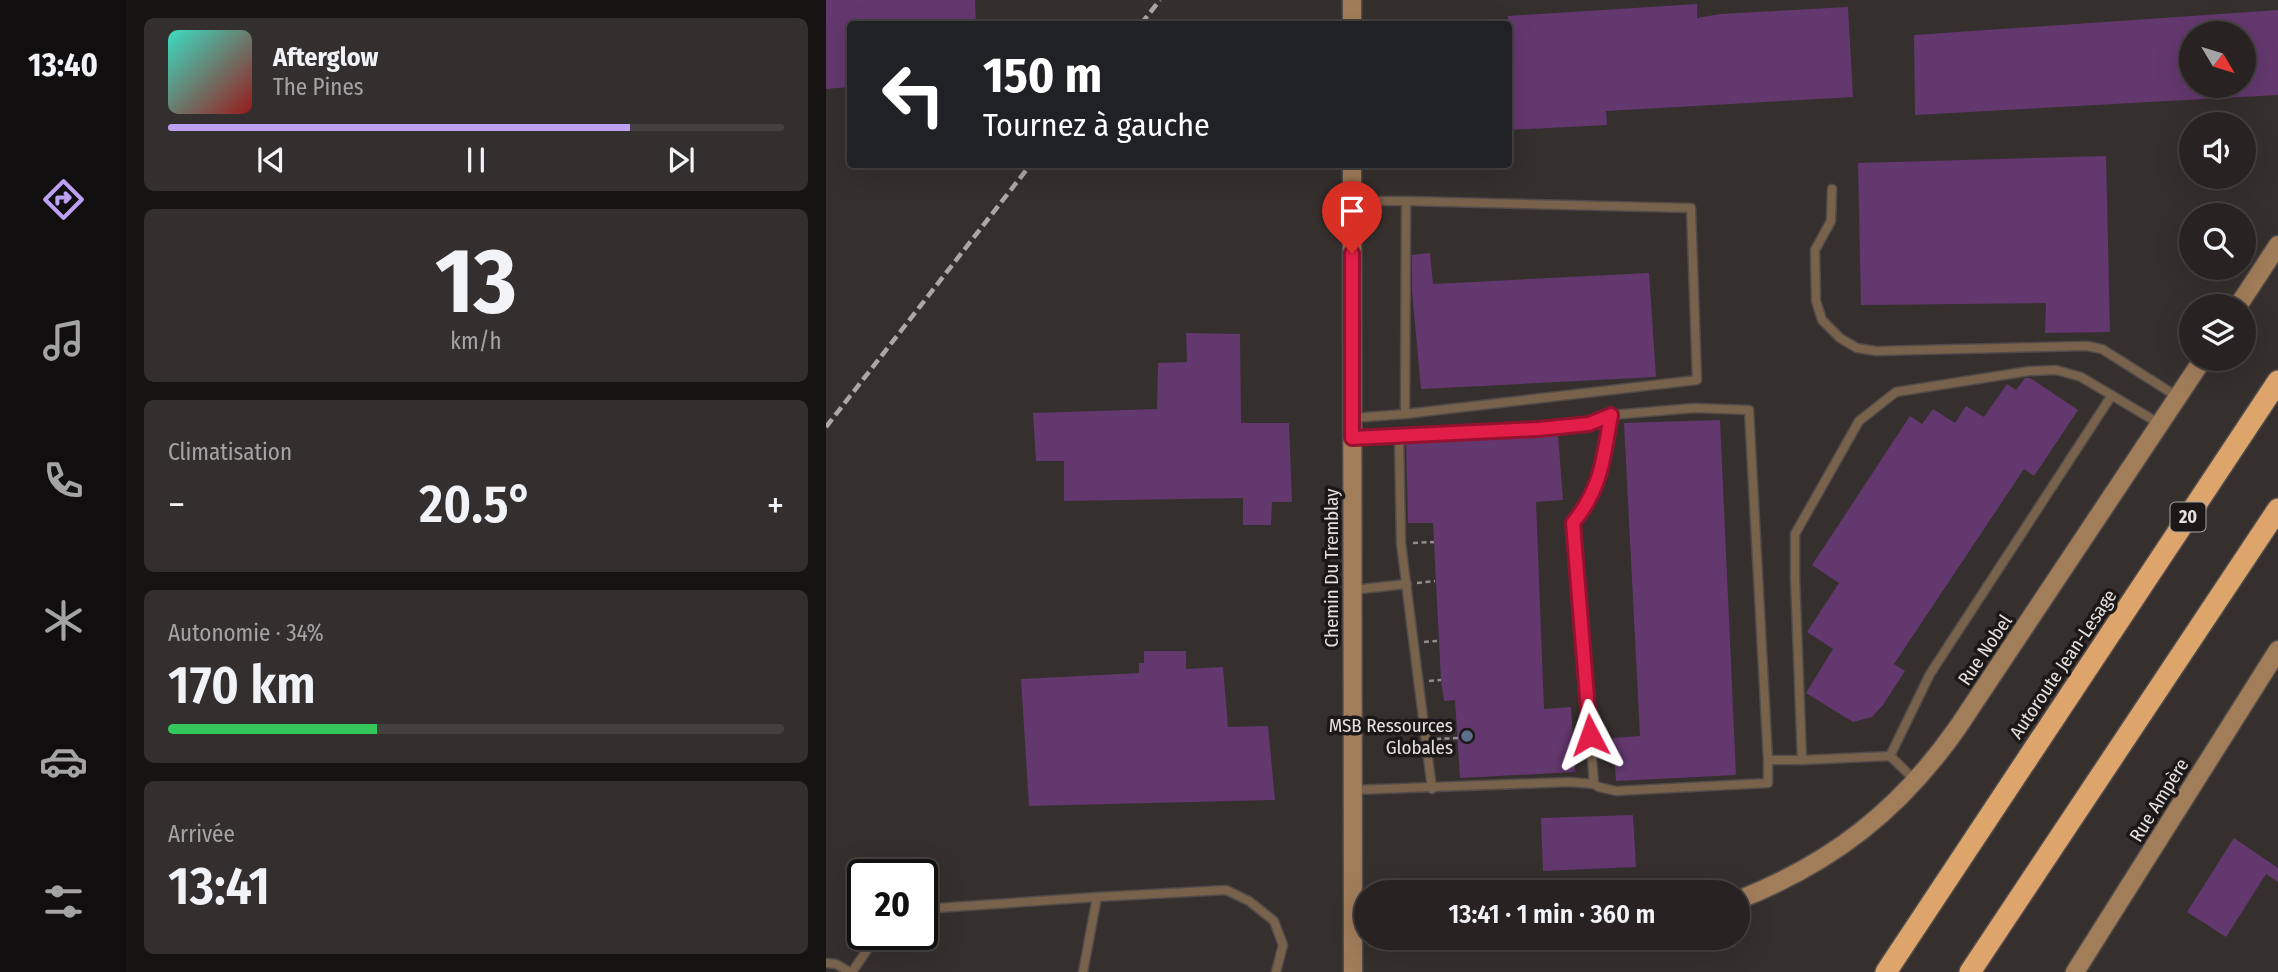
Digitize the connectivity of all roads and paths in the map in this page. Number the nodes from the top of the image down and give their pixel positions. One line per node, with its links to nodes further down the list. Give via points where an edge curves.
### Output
1 (1352, 0): 2 (street)
2 (1352, 21)
3 (1352, 168): 5 (street, Chemin Du Tremblay)
4 (1832, 189): 12 (lane, via 1831,221 1815,250 1815,301 1822,320 1840,338 1857,348 1876,351 2087,346 2102,349)
5 (1352, 201): 6 (lane); 15 (street, Chemin Du Tremblay)
6 (1406, 201): 13 (lane); 13 (lane, via 1691,208 1697,380)
7 (2278, 245): 8 (street)
8 (2246, 294)
9 (2195, 371): 12 (street, Rue Nobel)
10 (2278, 381): 47 (highway, Autoroute Jean-Lesage / 20)
11 (2112, 395): 16 (lane); 29 (lane, via 1930,674); 31 (lane, via 2081,377 2056,370 2029,371 1896,392 1859,421 1795,534)
12 (2178, 397): 16 (street, Rue Nobel)
13 (1405, 414): 15 (lane)
14 (1611, 415): 17 (lane, via 1563,427); 30 (lane, via 1694,408 1749,410); 33 (lane, via 1598,481 1573,523)
15 (1352, 418): 18 (street, Chemin Du Tremblay)
16 (2160, 424): 32 (street, Rue Nobel, via 1958,727)
17 (1399, 436): 18 (lane); 24 (lane, via 1401,542)
18 (1352, 438): 25 (street, Chemin Du Tremblay)
19 (2278, 509): 48 (highway)
20 (1422, 542): 21 (path)
21 (1434, 542)
22 (1435, 581): 23 (path)
23 (1426, 583)
24 (1407, 584): 25 (lane); 34 (lane)
25 (1352, 590): 35 (street, Chemin Du Tremblay)
26 (2278, 650): 49 (street, Rue Ampère)
27 (1447, 738): 28 (path)
28 (1458, 738)
29 (1890, 756): 31 (lane); 32 (lane)
30 (1768, 760): 31 (lane); 33 (lane, via 1768,783 1616,790)
31 (1802, 760)
32 (1917, 781): 37 (street, Rue Nobel, via 1880,818 1831,854)
33 (1594, 784): 34 (lane)
34 (1432, 789): 35 (lane)
35 (1353, 790): 36 (street, Chemin Du Tremblay)
36 (1358, 880)
37 (1750, 895)
38 (1097, 897): 39 (lane); 44 (lane); 45 (lane, via 1226,890 1274,921 1283,945)
39 (938, 908)
40 (867, 950): 43 (lane)
41 (1356, 950): 46 (street, Chemin Du Tremblay)
42 (826, 963): 43 (lane)
43 (851, 972)
44 (1083, 972)
45 (1276, 972)
46 (1353, 972)
47 (1884, 972)
48 (1970, 972)
49 (2076, 972)

